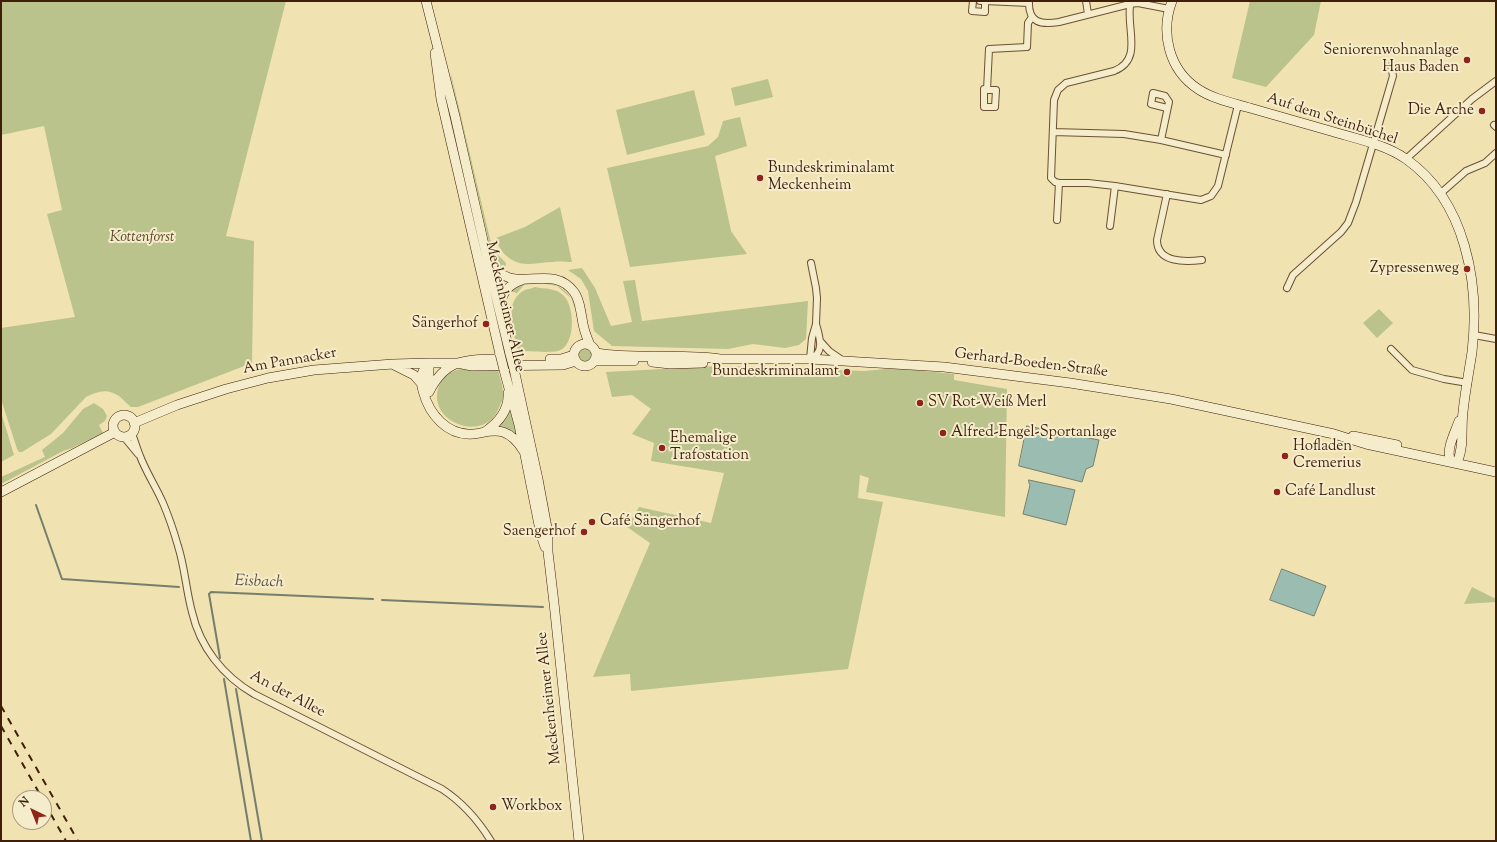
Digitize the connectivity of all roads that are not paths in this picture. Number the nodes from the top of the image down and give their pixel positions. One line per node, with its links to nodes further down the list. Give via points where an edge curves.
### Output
1 (426, 1): 12 (main road, Meckenheimer Allee)
2 (973, 1): 4 (street, via 972,11 985,12)
3 (980, 1): 4 (street)
4 (985, 1): 6 (street)
5 (1086, 1): 9 (street)
6 (1029, 2): 10 (street)
7 (1130, 3): 8 (street); 9 (street); 17 (street, via 1130,58 1121,68 1061,87 1054,100)
8 (1170, 5): 15 (main road, Auf dem Steinbüchel, via 1166,23 1167,46 1181,74 1210,96)
9 (1088, 14): 10 (street, via 1048,24)
10 (1032, 17): 14 (street, via 1028,23 1027,48 989,49)
11 (1391, 66): 19 (street, via 1393,76)
12 (440, 68): 29 (main road, Meckenheimer Allee); 50 (main road, Meckenheimer Allee, bridge, via 441,98)
13 (1496, 81): 22 (street, via 1472,99)
14 (988, 90)
15 (1238, 105): 19 (main road, Auf dem Steinbüchel); 21 (street)
16 (1167, 108): 18 (street)
17 (1053, 132): 18 (street, via 1124,134); 23 (street, via 1051,178)
18 (1161, 140): 21 (street)
19 (1374, 144): 22 (main road, Auf dem Steinbüchel); 33 (street, via 1348,223 1293,275)
20 (1496, 153): 25 (street, via 1485,163 1466,171)
21 (1226, 155): 26 (street, via 1218,186 1211,196 1201,200)
22 (1406, 159): 25 (main road, Auf dem Steinbüchel)
23 (1059, 183): 24 (street); 27 (street)
24 (1115, 186): 26 (street); 28 (street)
25 (1441, 193): 37 (main road, Auf dem Steinbüchel, via 1456,221 1467,257 1475,308)
26 (1167, 194): 30 (street, via 1157,246 1160,252 1167,257 1185,262)
27 (1057, 220)
28 (1110, 226)
29 (487, 257): 32 (main road, via 491,265 505,276); 34 (main road, Meckenheimer Allee)
30 (1202, 260)
31 (811, 263): 36 (street, via 817,293)
32 (525, 280): 34 (main road, via 513,284 505,291); 35 (main road, via 550,278 568,286 578,300)
33 (1287, 288)
34 (500, 310): 64 (main road, Meckenheimer Allee, bridge, via 543,506 548,533)
35 (582, 319): 40 (main road); 41 (main road)
36 (816, 324): 39 (street); 45 (street)
37 (1474, 335): 38 (street); 52 (main road, Auf dem Steinbüchel)
38 (1496, 339)
39 (820, 341): 45 (street, via 819,353); 46 (street)
40 (590, 345): 41 (main road); 43 (main road, via 594,348)
41 (579, 346): 44 (main road)
42 (1391, 349): 52 (street, via 1412,370)
43 (595, 357): 44 (main road, Gerhard-Boeden-Straße, via 592,364 582,366); 45 (main road, Gerhard-Boeden-Straße, via 670,364 704,363 720,359)
44 (575, 358): 48 (main road, Am Pannacker, via 471,359)
45 (810, 359): 46 (main road, Gerhard-Boeden-Straße)
46 (843, 361): 60 (main road, Gerhard-Boeden-Straße, via 944,367 1171,399 1334,434 1364,437)
47 (429, 363): 48 (main road, Am Pannacker); 49 (main road, Am Pannacker); 51 (main road, via 422,371); 53 (main road)
48 (457, 363): 53 (main road, via 440,374)
49 (393, 364): 51 (main road, via 414,375); 55 (main road, Am Pannacker, via 329,368 268,378 184,402)
50 (505, 374): 56 (main road, via 508,398 506,406 498,422); 59 (main road, Meckenheimer Allee)
51 (421, 383): 54 (main road)
52 (1468, 383): 60 (main road, Auf dem Steinbüchel, via 1462,413 1461,450)
53 (429, 392): 54 (main road)
54 (432, 411): 56 (main road, via 442,424 455,431 470,434)
55 (134, 422): 57 (main road, via 130,417 120,416 114,422); 58 (main road, via 134,429)
56 (486, 431): 59 (main road, via 508,434)
57 (116, 432): 58 (main road, via 119,435); 63 (main road)
58 (128, 435): 65 (street, An der Allee, via 163,503 173,529 197,629 208,651 221,668 254,694 442,789 472,814)
59 (525, 454): 64 (main road, Meckenheimer Allee, via 542,539)
60 (1453, 460): 61 (main road, Gerhard-Boeden-Straße); 62 (main road, Gerhard-Boeden-Straße)
61 (1496, 466)
62 (1496, 472)
63 (1, 492)
64 (548, 552): 66 (main road, Meckenheimer Allee)
65 (491, 841)
66 (579, 841)

